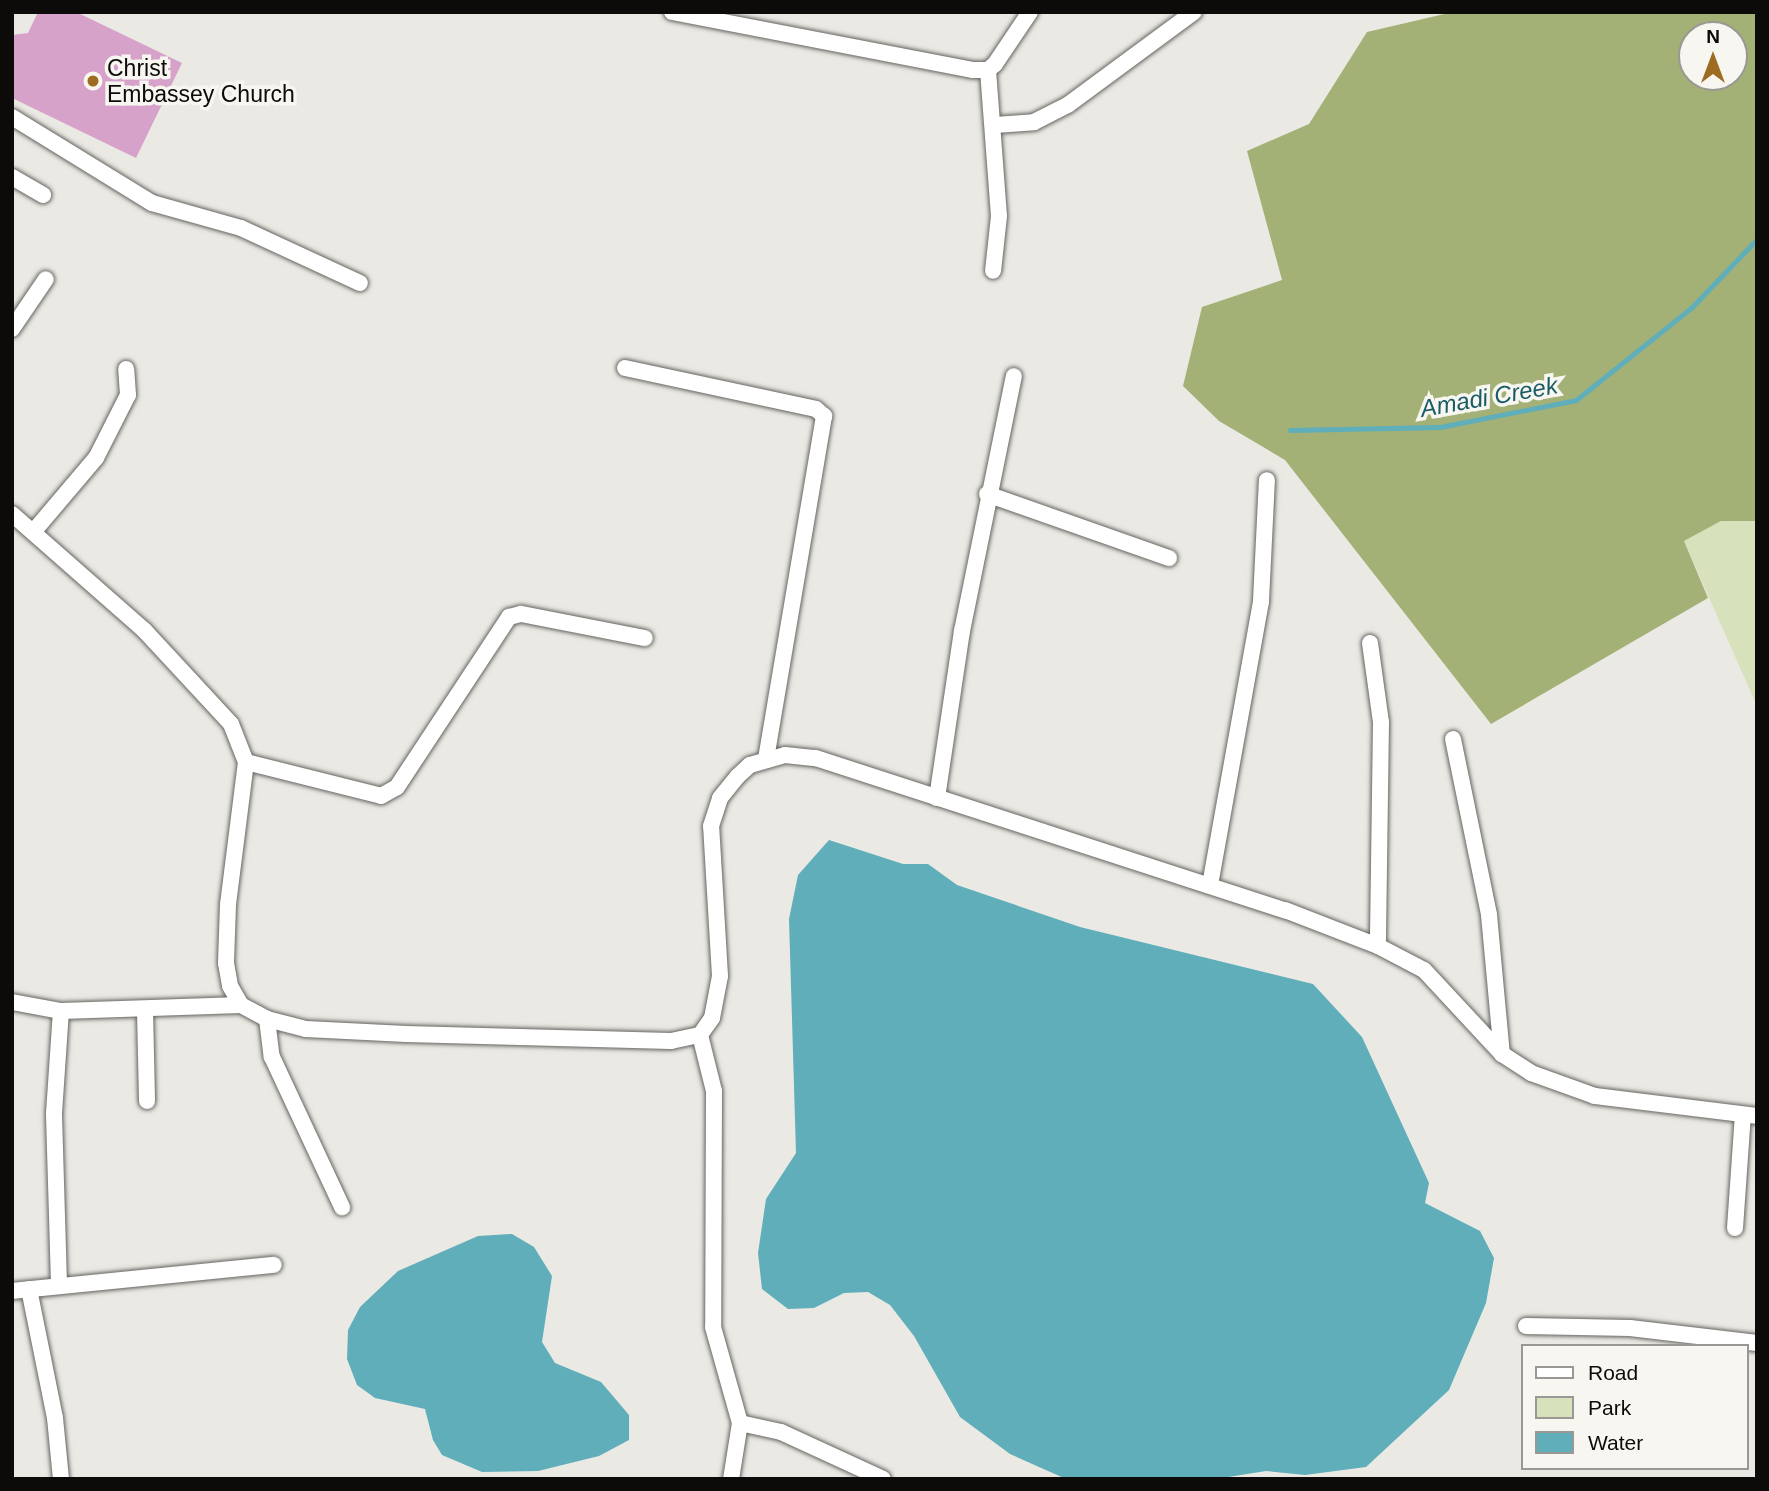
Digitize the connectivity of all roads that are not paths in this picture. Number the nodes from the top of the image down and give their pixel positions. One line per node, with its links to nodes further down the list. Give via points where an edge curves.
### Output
1 (671, 12): 4 (street, via 828,45)
2 (1030, 12): 4 (street)
3 (1194, 12): 6 (street, via 1069,104 1034,122)
4 (988, 70): 6 (street)
5 (12, 117): 11 (street, via 152,203 241,228)
6 (995, 125): 9 (street, via 999,216)
7 (12, 177): 8 (street)
8 (43, 195)
9 (992, 271)
10 (46, 279): 12 (street)
11 (360, 283)
12 (12, 329)
13 (625, 368): 24 (street, via 816,409 824,416)
14 (126, 369): 19 (street, via 128,396 96,458)
15 (1014, 376): 17 (street)
16 (1267, 480): 27 (street, via 1261,601)
17 (987, 495): 20 (street); 26 (street)
18 (12, 514): 19 (street)
19 (34, 531): 25 (street, via 214,702 231,724)
20 (1169, 558)
21 (645, 638): 25 (street, via 521,614 509,617 397,787 382,796)
22 (1370, 643): 28 (street, via 1381,722)
23 (1453, 739): 35 (street, via 1489,915)
24 (766, 758): 26 (street, via 816,758); 34 (street, via 738,776 720,798 711,826 720,976 712,1018)
25 (246, 762): 30 (street, via 225,935 230,986)
26 (937, 797): 27 (street)
27 (1210, 886): 28 (street)
28 (1378, 946): 35 (street, via 1424,970)
29 (12, 1002): 31 (street)
30 (241, 1005): 32 (street); 33 (street)
31 (61, 1011): 32 (street); 41 (street, via 54,1113)
32 (145, 1011): 36 (street)
33 (267, 1019): 34 (street, via 306,1029 406,1034 645,1041); 38 (street, via 272,1057)
34 (700, 1035): 45 (street, via 714,1091 712,1327)
35 (1502, 1055): 37 (street, via 1531,1073 1595,1096)
36 (146, 1101)
37 (1750, 1115): 39 (street)
38 (342, 1207)
39 (1735, 1228)
40 (274, 1265): 41 (street)
41 (59, 1283): 42 (street)
42 (21, 1290): 46 (street, via 55,1418)
43 (1526, 1326): 44 (street, via 1630,1328)
44 (1757, 1343)
45 (740, 1423): 47 (street); 48 (street, via 781,1432)
46 (61, 1479)
47 (732, 1479)
48 (883, 1479)

